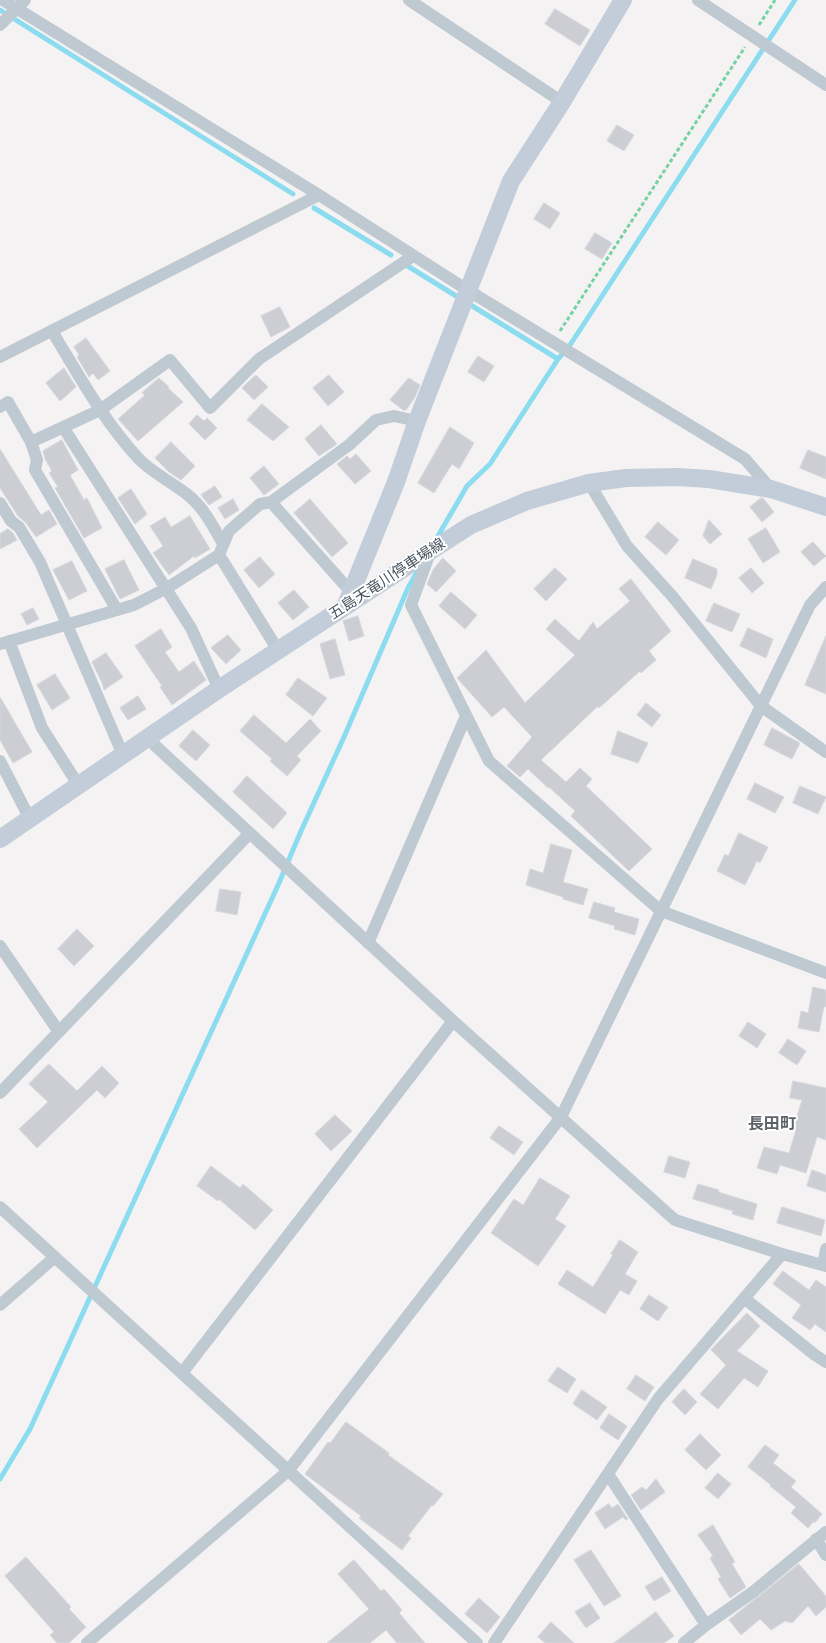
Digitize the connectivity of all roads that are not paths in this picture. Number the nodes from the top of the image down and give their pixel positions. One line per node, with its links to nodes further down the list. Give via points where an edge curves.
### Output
1 (3, 0): 5 (street)
2 (409, 0): 7 (street)
3 (623, 0): 7 (main road)
4 (698, 0): 6 (street)
5 (12, 13): 8 (street)
6 (826, 85)
7 (562, 102): 10 (main road, via 512,181)
8 (319, 195): 9 (street); 11 (street)
9 (413, 256): 10 (street); 14 (street, via 259,359 210,408 170,360)
10 (469, 292): 15 (main road); 19 (street, via 745,459)
11 (52, 331): 12 (street); 14 (street)
12 (0, 356)
13 (0, 407): 17 (street, via 8,402)
14 (100, 410): 16 (street); 23 (street, via 143,463 187,494 202,509)
15 (417, 421): 20 (street, via 394,416 376,420 349,445); 27 (main road)
16 (63, 427): 17 (street); 26 (street)
17 (32, 442): 28 (street, via 35,470)
18 (589, 483): 19 (main road, 五島天竜川停車場線, via 677,477); 24 (main road, 五島天竜川停車場線, via 528,500 471,525); 33 (street, via 627,546 673,596)
19 (771, 489): 22 (main road, 五島天竜川停車場線)
20 (271, 502): 23 (street, via 260,504 229,531); 27 (street)
21 (0, 503): 29 (street, via 11,521 19,526 40,562)
22 (826, 507)
23 (221, 550): 26 (street); 31 (street)
24 (426, 554): 27 (main road, 五島天竜川停車場線); 34 (street, via 411,605)
25 (826, 587): 33 (street, via 810,605)
26 (167, 588): 28 (street); 32 (street, via 191,628)
27 (348, 599): 31 (main road, 五島天竜川停車場線)
28 (117, 610): 29 (street)
29 (67, 624): 30 (street); 37 (street)
30 (4, 643): 39 (street, via 42,728)
31 (278, 650): 32 (main road, 五島天竜川停車場線)
32 (219, 689): 35 (main road, 五島天竜川停車場線)
33 (762, 706): 36 (street); 43 (street)
34 (466, 716): 43 (street, via 489,761); 44 (street)
35 (148, 738): 37 (main road, 五島天竜川停車場線); 41 (street)
36 (826, 752)
37 (123, 755): 39 (main road, 五島天竜川停車場線)
38 (0, 761): 40 (street)
39 (79, 786): 40 (main road, 五島天竜川停車場線)
40 (30, 819): 42 (main road, 五島天竜川停車場線)
41 (250, 834): 44 (street); 48 (street)
42 (0, 839)
43 (661, 911): 46 (street); 50 (street)
44 (368, 943): 47 (street)
45 (0, 946): 48 (street)
46 (826, 973)
47 (453, 1021): 50 (street); 59 (street)
48 (59, 1032): 49 (street)
49 (0, 1093)
50 (560, 1117): 53 (street, via 674,1220); 60 (street)
51 (0, 1207): 54 (street)
52 (826, 1249): 55 (street)
53 (782, 1254): 55 (street); 56 (street)
54 (56, 1257): 57 (street); 59 (street)
55 (824, 1265)
56 (744, 1298): 58 (street); 61 (street, via 658,1399)
57 (0, 1305)
58 (826, 1362)
59 (182, 1372): 60 (street)
60 (288, 1471): 65 (street); 66 (street)
61 (608, 1474): 64 (street); 67 (street)
62 (821, 1536): 63 (street); 64 (street, via 753,1592)
63 (826, 1555)
64 (706, 1625): 68 (street)
65 (86, 1643)
66 (477, 1643)
67 (494, 1643)
68 (684, 1643)

